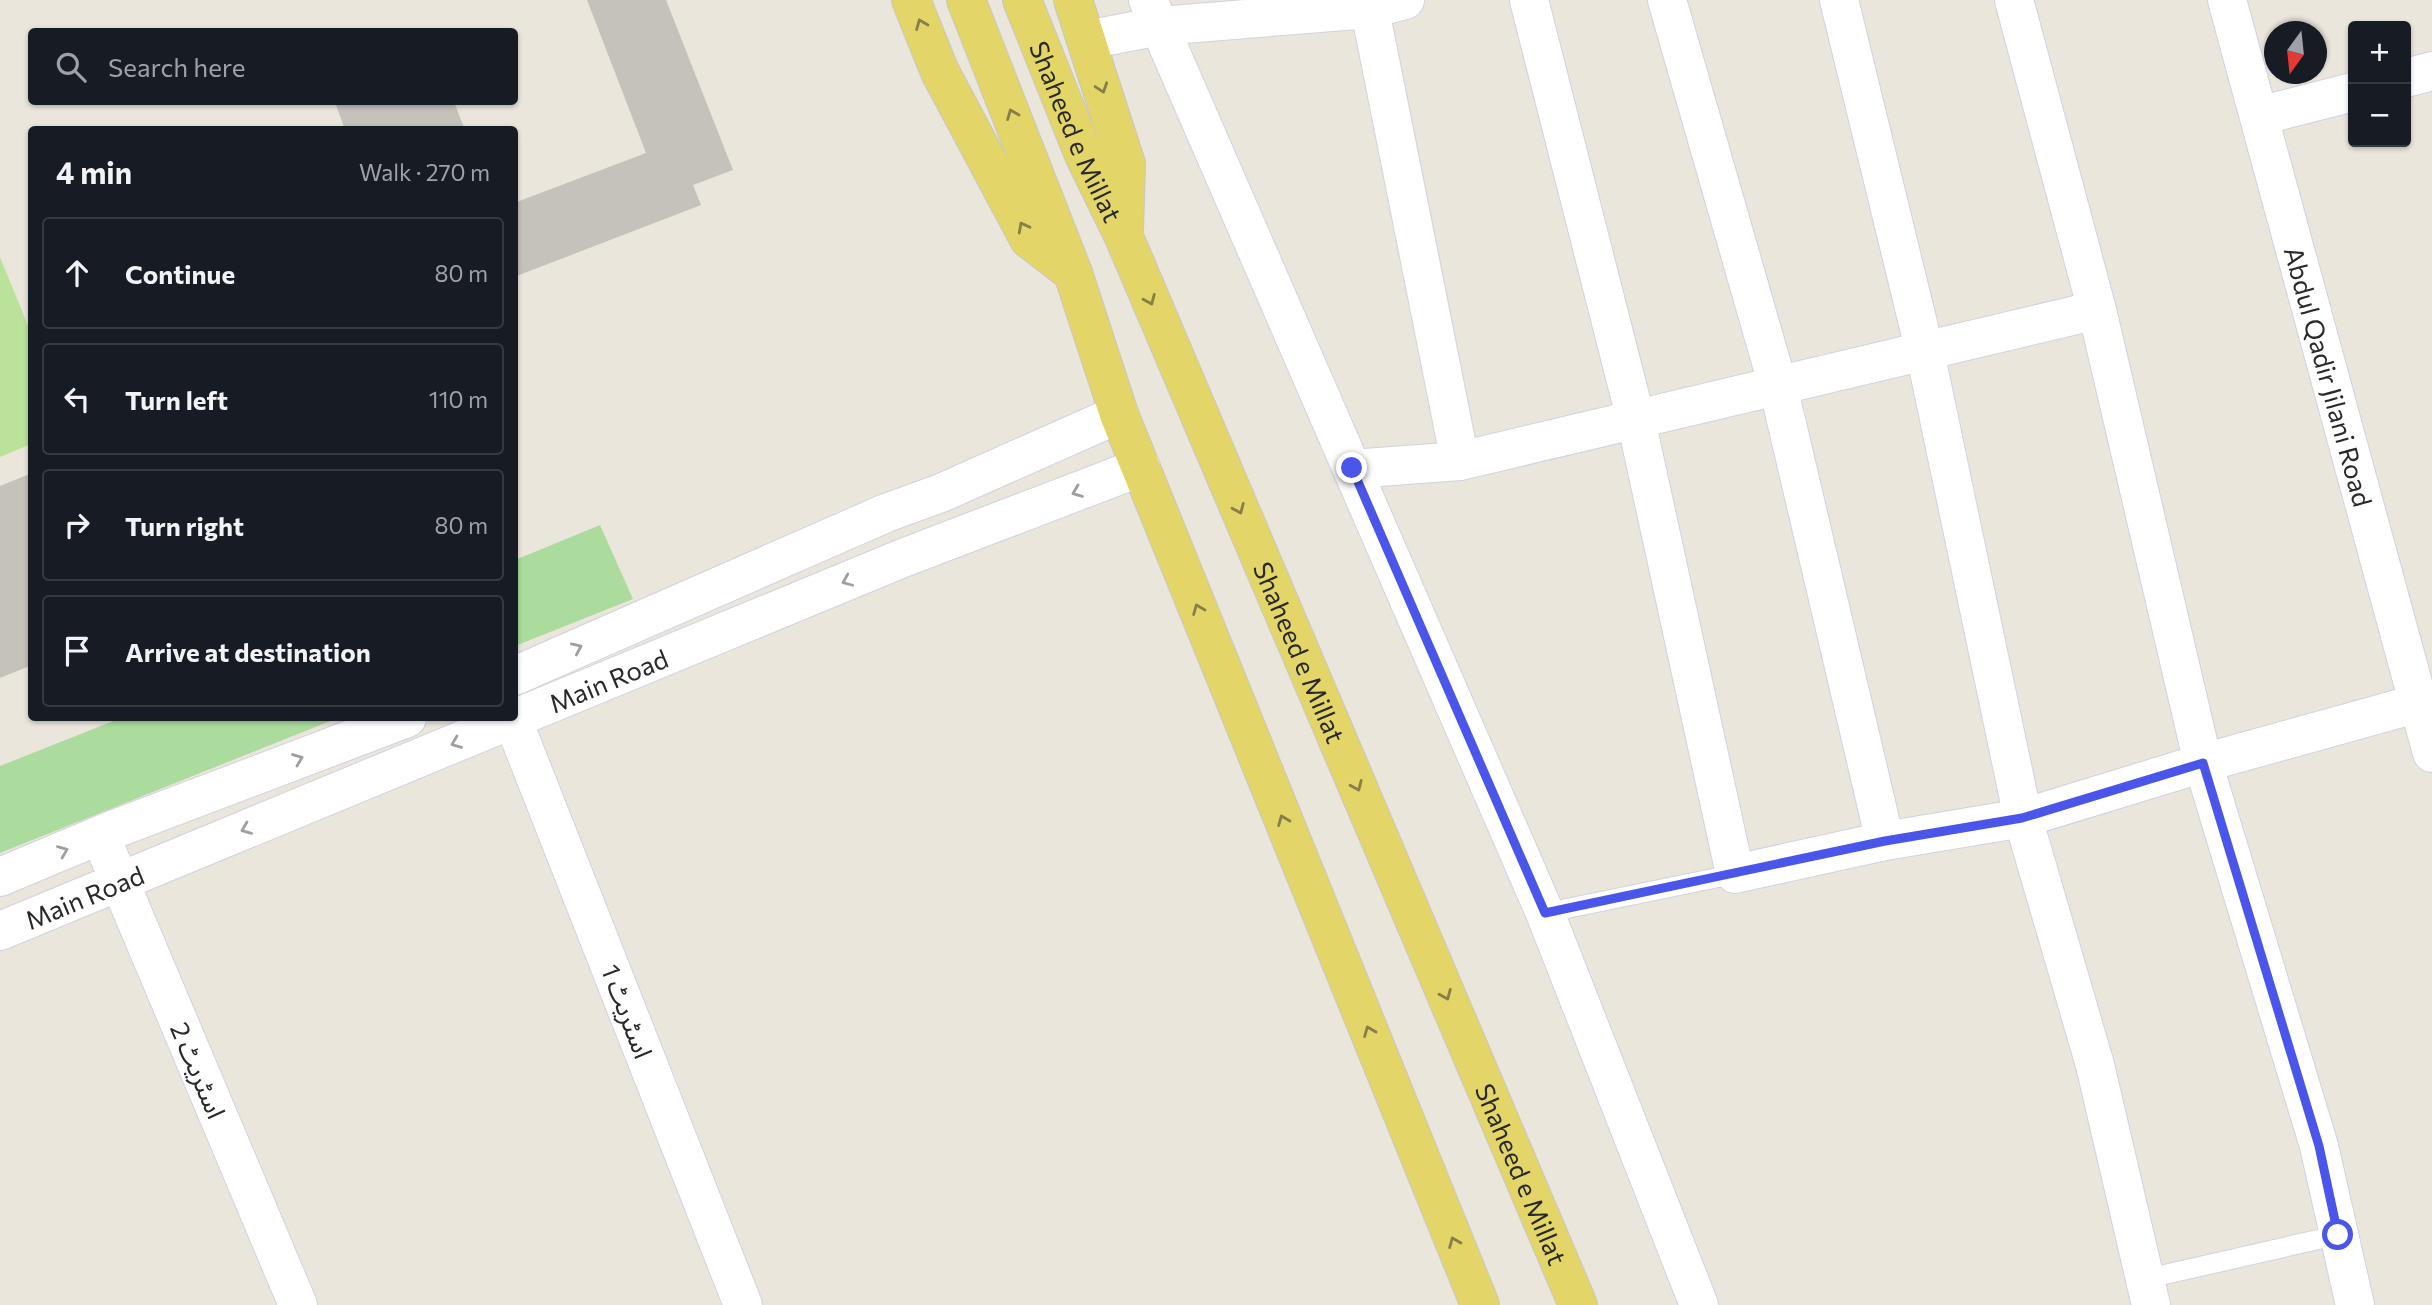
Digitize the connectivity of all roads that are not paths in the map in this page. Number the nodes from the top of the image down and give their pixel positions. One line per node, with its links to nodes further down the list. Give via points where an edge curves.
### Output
1 (911, 0): 18 (main road, one-way to 1, via 1029,239 940,72)
2 (966, 0): 18 (main road, Shaheed e Millat, one-way to 2)
3 (1022, 0): 17 (main road, Shaheed e Millat, via 1084,155)
4 (1073, 0): 12 (main road)
5 (1529, 0): 23 (street)
6 (1667, 0): 21 (street)
7 (1839, 0): 20 (street)
8 (2014, 0): 19 (street)
9 (2227, 0): 16 (street, Abdul Qadir Jilani Road)
10 (1381, 3): 11 (street); 24 (street)
11 (1153, 13): 12 (street); 27 (street)
12 (1087, 40): 17 (main road, one-way to 17, via 1126,164)
13 (2432, 71): 14 (street)
14 (2411, 77)
15 (2348, 93): 16 (street)
16 (2259, 116): 32 (street, Abdul Qadir Jilani Road)
17 (1124, 237): 52 (main road, Shaheed e Millat, one-way to 52)
18 (1073, 272): 22 (main road, Shaheed e Millat)
19 (2097, 310): 20 (street); 38 (street)
20 (1925, 352): 21 (street); 39 (street)
21 (1779, 386): 23 (street); 41 (street)
22 (1119, 414): 25 (street, Main Road); 26 (main road, Shaheed e Millat)
23 (1636, 420): 24 (street); 42 (street)
24 (1460, 461): 27 (street)
25 (1006, 463): 28 (street); 29 (street, Main Road, via 941,494)
26 (1141, 467): 28 (street, Main Road, one-way to 28); 51 (main road, Shaheed e Millat, one-way to 26)
27 (1352, 468): 45 (street)
28 (1028, 511): 30 (street, Main Road)
29 (886, 513): 30 (street); 31 (street, Main Road, one-way to 29)
30 (903, 558): 33 (street, Main Road, one-way to 33)
31 (518, 674)
32 (2419, 703): 37 (street, Abdul Qadir Jilani Road); 38 (street)
33 (518, 717)
34 (399, 721): 40 (street, Main Road, one-way to 34)
35 (508, 721): 44 (street, Main Road, one-way to 44)
36 (514, 721): 50 (street, اسٹریٹ 1)
37 (2432, 753)
38 (2203, 763): 39 (street); 47 (street, via 2319,1146)
39 (2022, 818): 41 (street); 48 (street, via 2095,1065)
40 (100, 835): 43 (street, Main Road, one-way to 40); 44 (street, اسٹریٹ 2)
41 (1885, 841): 42 (street)
42 (1735, 874): 45 (lane)
43 (0, 877)
44 (119, 881): 46 (street, Main Road); 49 (street, اسٹریٹ 2)
45 (1545, 913): 53 (street)
46 (0, 931)
47 (2338, 1235): 48 (lane); 54 (street)
48 (2148, 1292)
49 (298, 1305)
50 (743, 1305)
51 (1479, 1305)
52 (1578, 1305)
53 (1699, 1305)
54 (2355, 1305)

